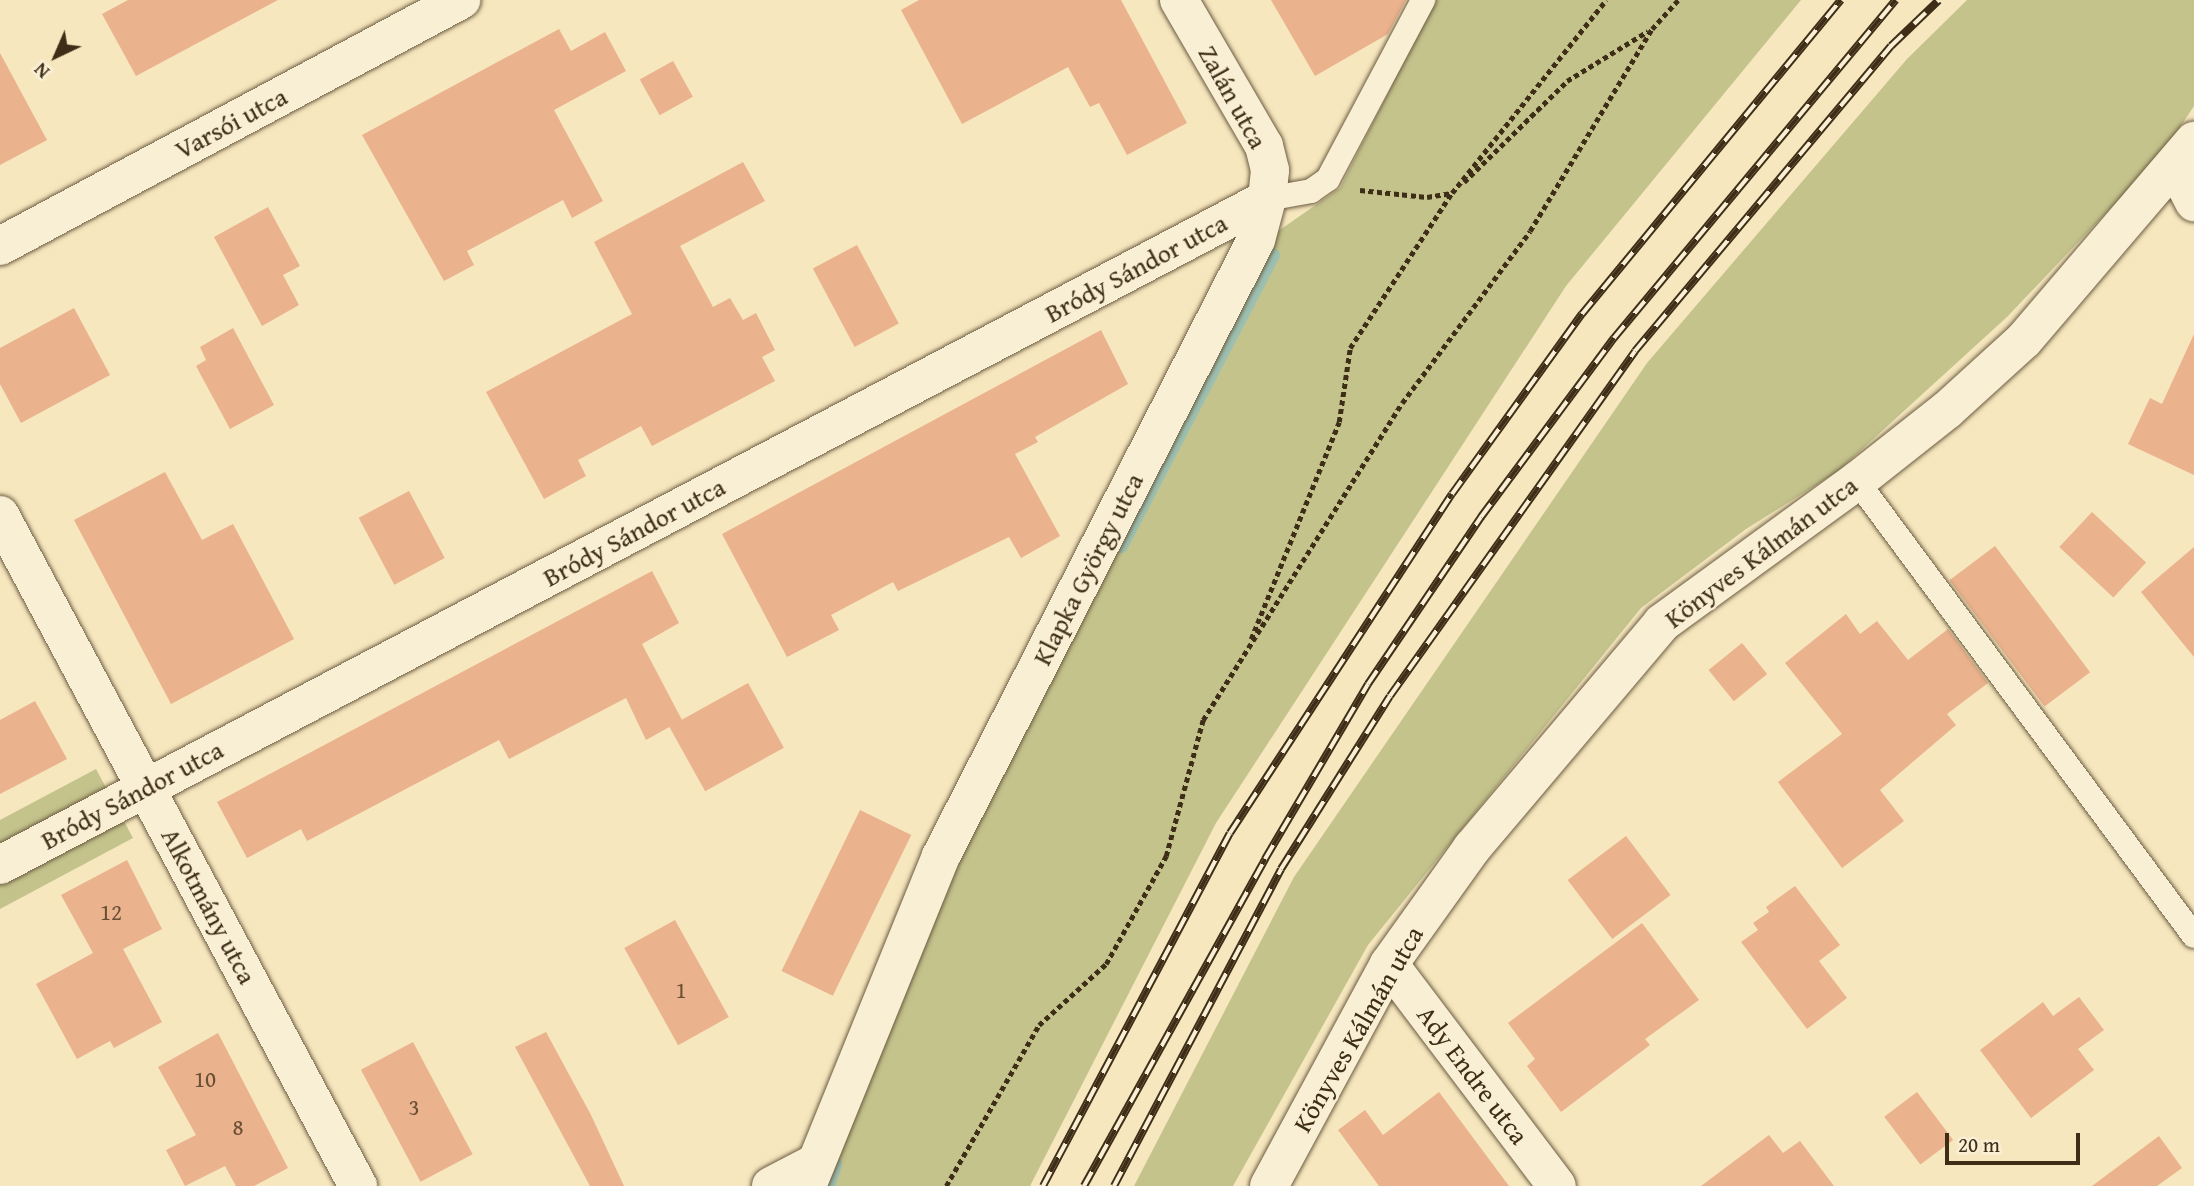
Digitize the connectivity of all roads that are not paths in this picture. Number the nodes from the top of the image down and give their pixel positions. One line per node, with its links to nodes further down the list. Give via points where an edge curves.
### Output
1 (461, 0): 7 (street, Varsói utca)
2 (1179, 0): 5 (street, Zalán utca, via 1264,146 1270,170)
3 (1423, 0): 5 (lane, via 1328,178 1311,191)
4 (2184, 153): 6 (street); 8 (street, Könyves Kálmán utca, via 2024,340 1947,410)
5 (1267, 199): 10 (street, Bródy Sándor utca); 14 (street, Klapka György utca, via 1256,240 941,856)
6 (2194, 202)
7 (0, 246)
8 (1857, 481): 12 (lane); 13 (street, Könyves Kálmán utca, via 1662,623 1472,848)
9 (0, 515): 10 (street, Alkotmány utca)
10 (146, 788): 11 (street, Bródy Sándor utca); 15 (street, Alkotmány utca)
11 (0, 865)
12 (2194, 936)
13 (1389, 964): 17 (street, Könyves Kálmán utca); 18 (street, Ady Endre utca)
14 (810, 1175): 16 (street)
15 (358, 1186)
16 (771, 1186)
17 (1269, 1186)
18 (1557, 1186)

